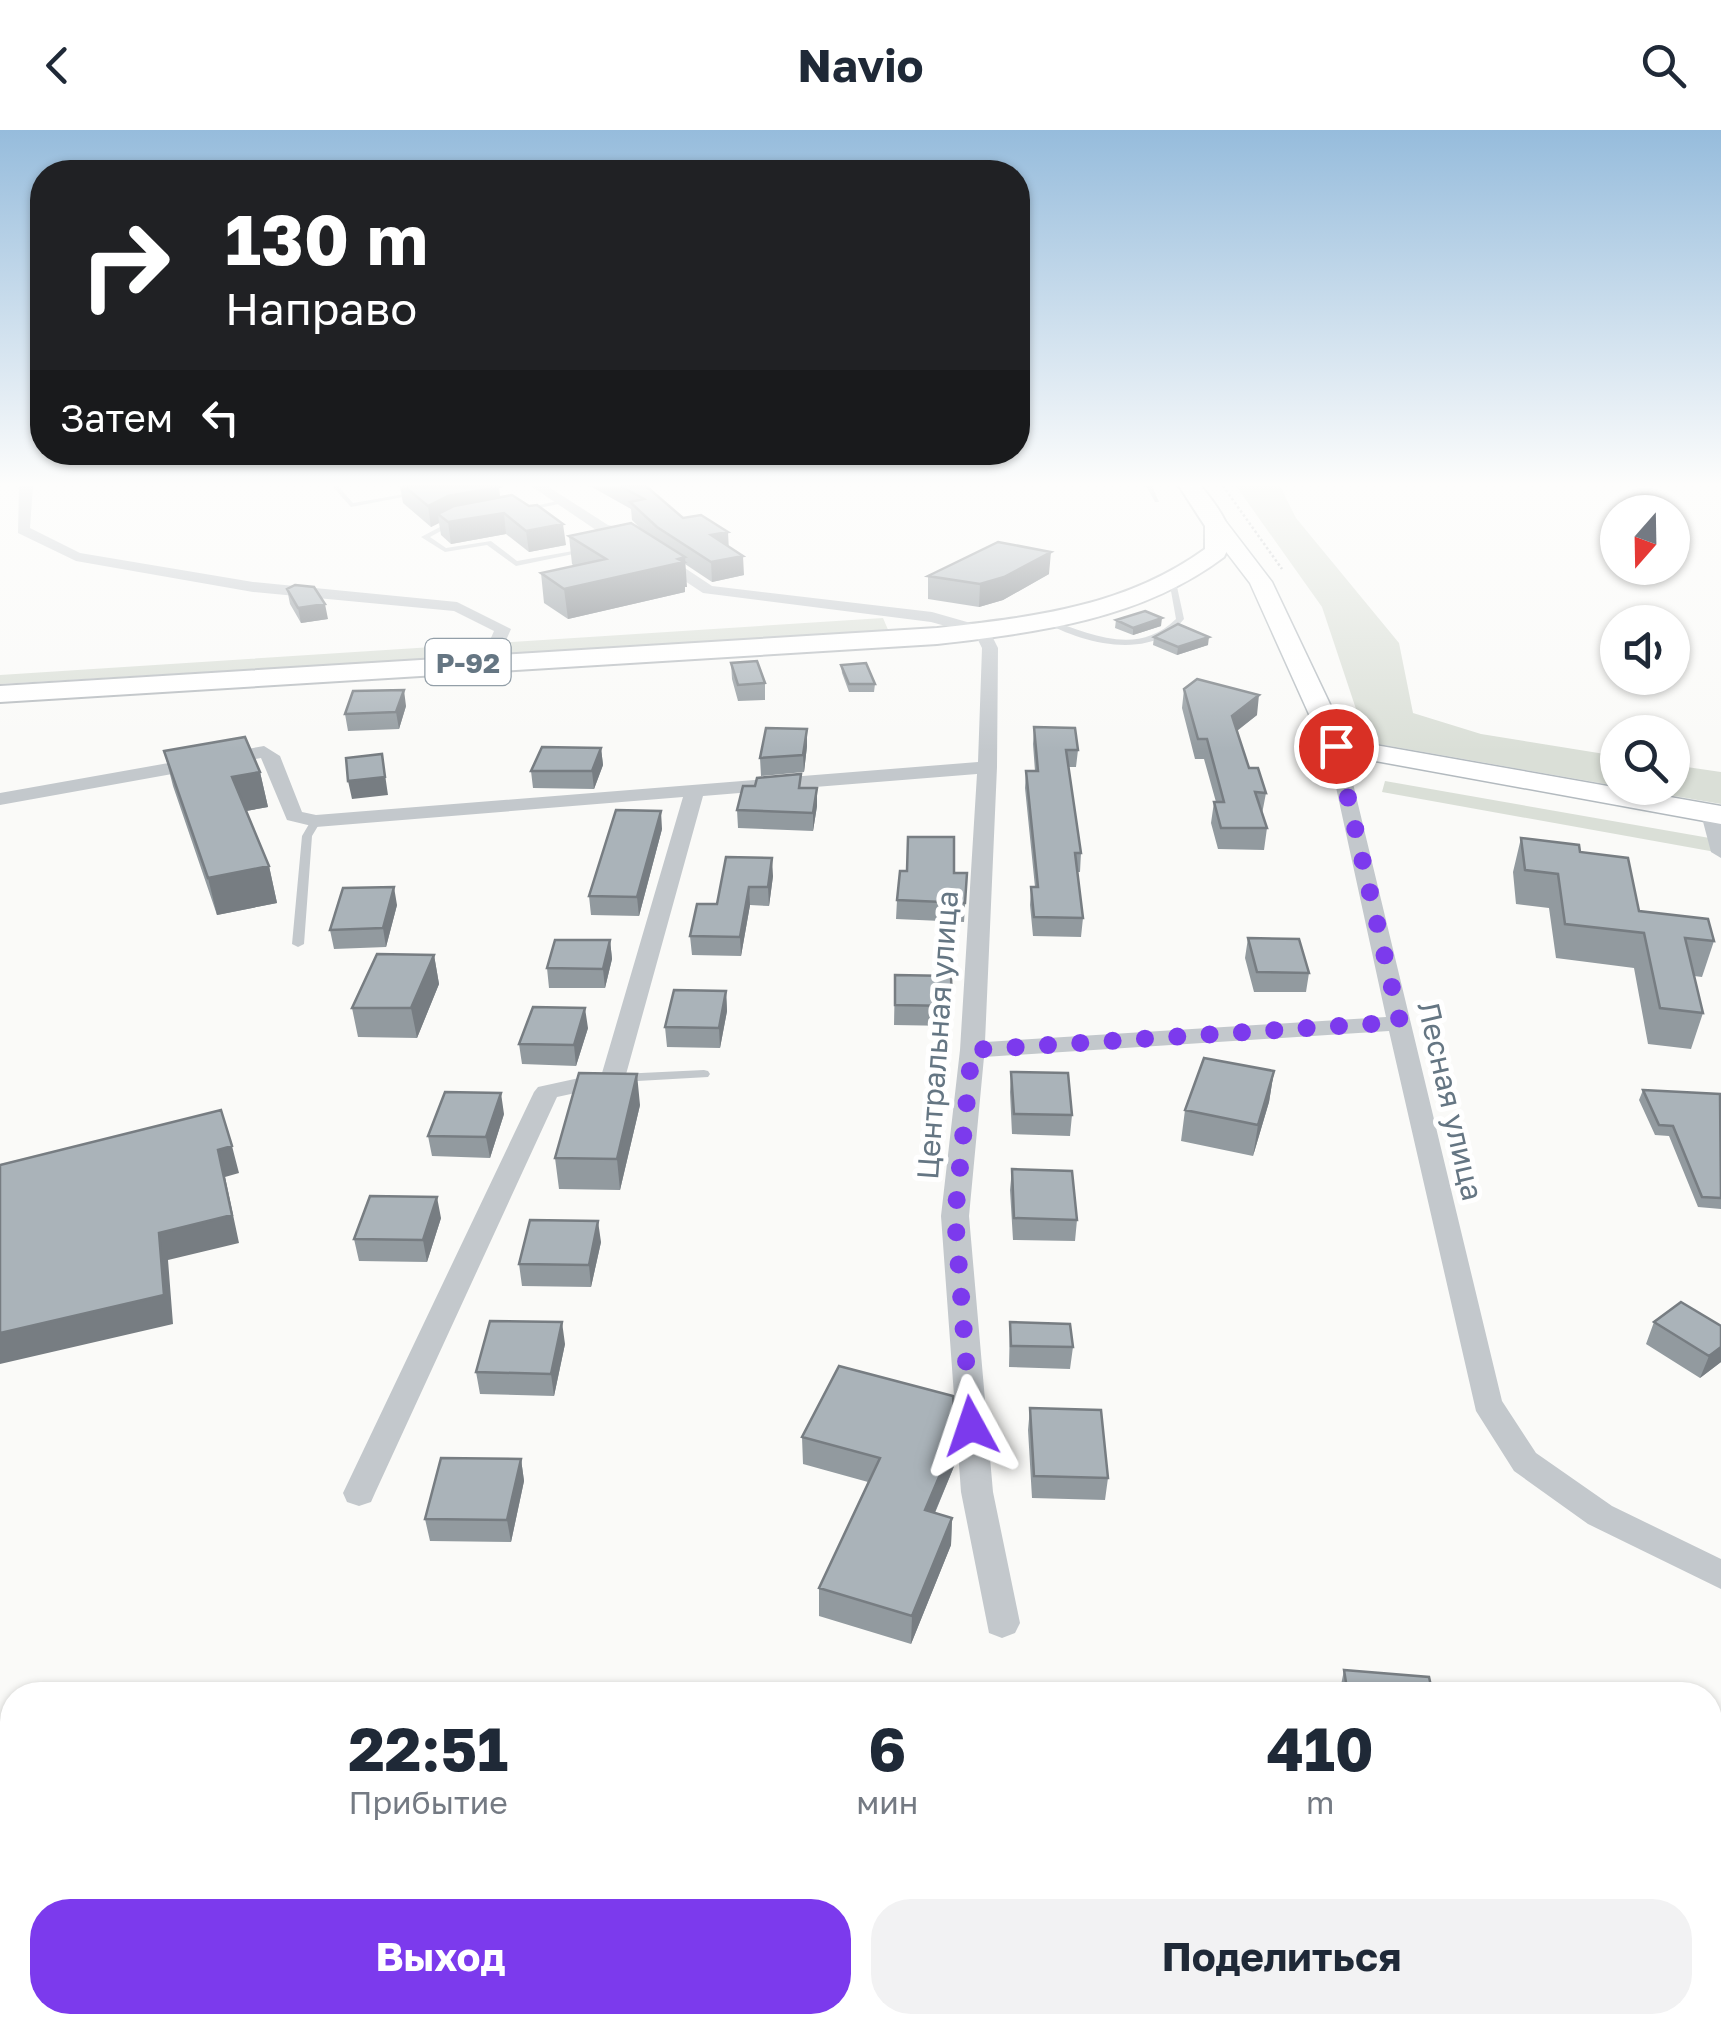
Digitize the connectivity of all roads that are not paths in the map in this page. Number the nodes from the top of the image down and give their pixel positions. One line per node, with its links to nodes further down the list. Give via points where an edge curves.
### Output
1 (181, 575): 8 (street, via 456,606 503,630)
2 (682, 575): 7 (street, via 708,590 932,617)
3 (1183, 575): 5 (main road, Р-92)
4 (1256, 575): 10 (street)
5 (1172, 582): 6 (main road, Р-92); 6 (lane, via 1180,618 1172,630 1138,642 1080,636)
6 (1046, 622): 7 (main road, Р-92)
7 (982, 630): 8 (main road, Р-92); 11 (street, Центральная улица, via 990,648)
8 (489, 661): 9 (main road, Р-92)
9 (0, 694)
10 (1336, 746): 14 (street); 18 (street, Лесная улица)
11 (988, 766): 12 (street); 19 (street, Центральная улица)
12 (694, 793): 15 (street); 21 (street)
13 (0, 799): 15 (street, via 264,752 294,816)
14 (1716, 814): 16 (street)
15 (316, 820): 17 (lane, via 307,836)
16 (1721, 852)
17 (298, 944)
18 (1400, 1022): 19 (street); 23 (street, Лесная улица, via 1487,1403 1525,1462 1600,1515)
19 (972, 1050): 24 (street, Центральная улица, via 955,1216 977,1492)
20 (704, 1074): 21 (lane)
21 (613, 1078): 22 (street, via 547,1092)
22 (359, 1493)
23 (1721, 1575)
24 (1002, 1623)

